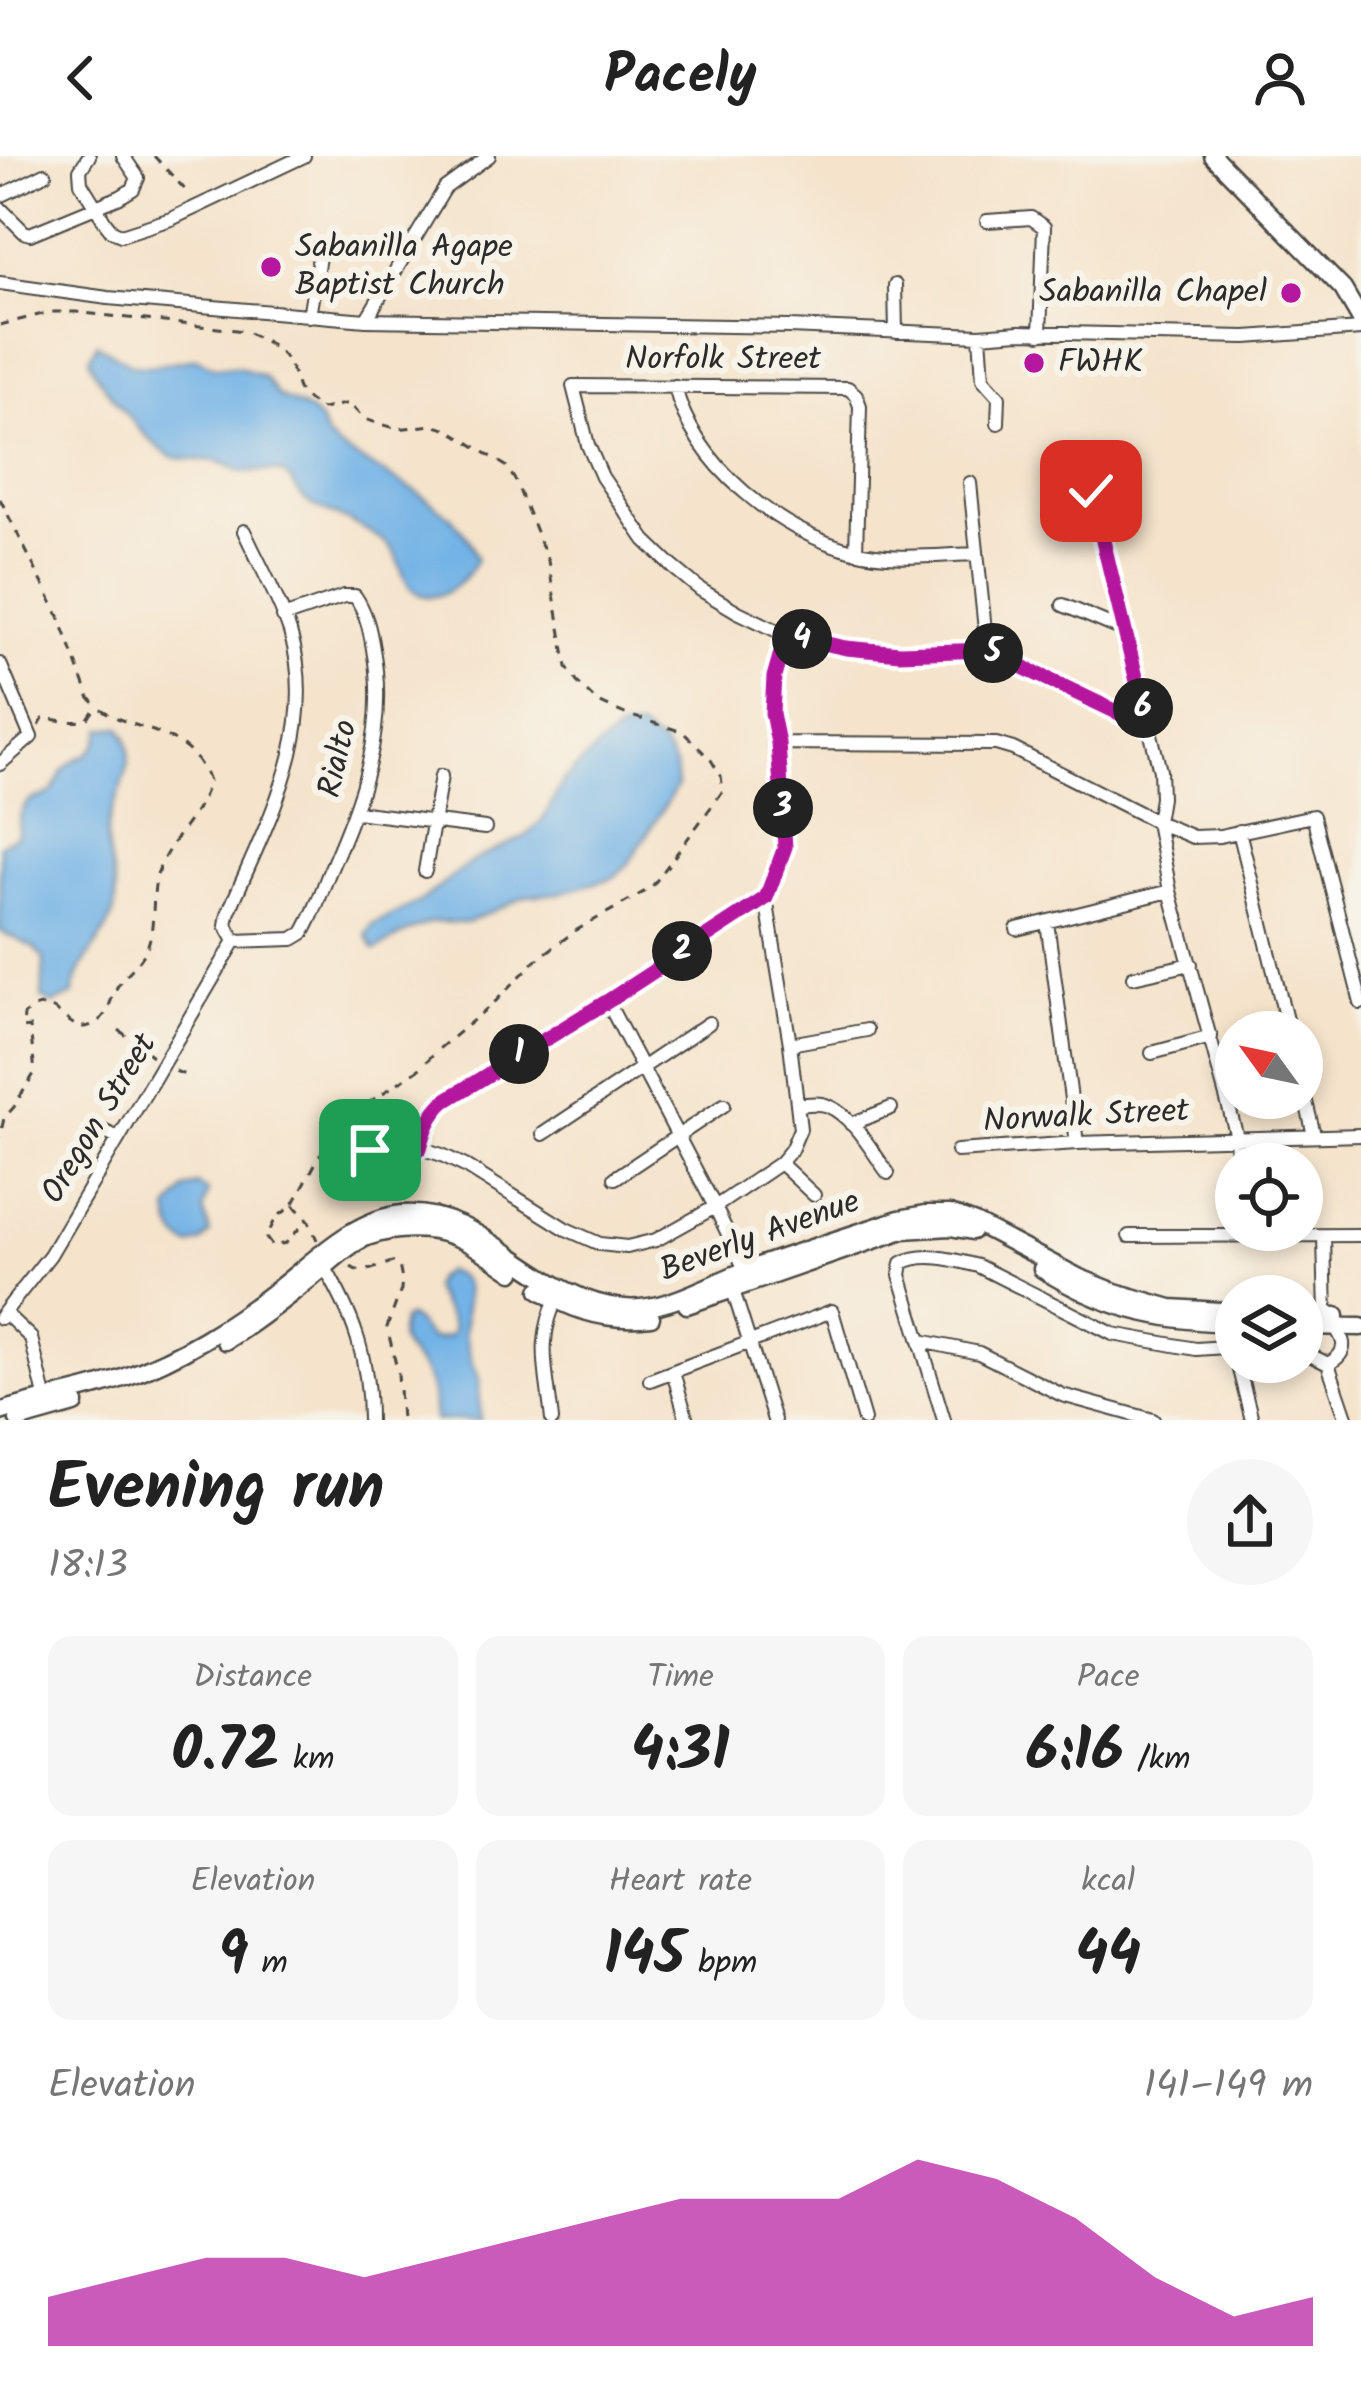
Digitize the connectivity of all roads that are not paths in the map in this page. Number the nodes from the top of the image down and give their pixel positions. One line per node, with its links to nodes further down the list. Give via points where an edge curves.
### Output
1 (89, 156): 8 (street, via 81,183)
2 (123, 156): 8 (street, via 138,178 134,189)
3 (304, 156): 8 (street, via 171,220 121,235)
4 (489, 156): 15 (street, via 446,188)
5 (1219, 158): 16 (street, via 1343,289)
6 (44, 174): 7 (street)
7 (0, 196)
8 (94, 207): 9 (street, via 29,234)
9 (0, 208)
10 (987, 221): 19 (street, via 1031,218 1044,227)
11 (321, 245): 14 (street)
12 (0, 283): 14 (street)
13 (896, 285): 18 (street)
14 (309, 316): 15 (street)
15 (366, 320): 18 (street)
16 (1361, 320)
17 (1361, 329): 19 (street, via 1246,338)
18 (896, 332): 20 (street)
19 (1040, 334): 20 (street)
20 (980, 335): 22 (street, via 983,379 999,397)
21 (675, 386): 28 (street, via 703,444 753,499); 28 (street, Norfolk Street, via 848,388 856,395); 33 (street, Norfolk Street, via 573,386 602,477 645,540 701,590)
22 (998, 423)
23 (970, 483): 29 (street)
24 (1091, 491): 27 (street)
25 (1057, 525): 27 (street)
26 (244, 531): 31 (street)
27 (1099, 532): 32 (street)
28 (856, 552): 29 (street)
29 (977, 554): 34 (street)
30 (1063, 605): 32 (street)
31 (284, 617): 40 (street, Rialto, via 344,596 363,608 377,671 377,728); 50 (street, via 299,679 299,722 285,778 228,914)
32 (1124, 631): 36 (street)
33 (786, 635): 34 (street, via 900,653); 37 (street, via 774,677)
34 (987, 650): 36 (street)
35 (0, 664): 38 (street, via 31,737)
36 (1148, 727): 42 (street, via 1161,785)
37 (778, 743): 42 (street, via 996,744); 47 (street, via 785,847)
38 (0, 764)
39 (441, 776): 41 (street)
40 (356, 812): 41 (street); 50 (street, Rialto, via 303,933)
41 (434, 823): 43 (street); 45 (street)
42 (1157, 823): 44 (street, via 1207,839); 46 (street)
43 (485, 828)
44 (1239, 832): 54 (street, via 1312,815); 55 (street)
45 (425, 871)
46 (1170, 890): 48 (street); 51 (street)
47 (766, 898): 53 (street); 59 (street)
48 (1047, 922): 49 (street); 74 (street)
49 (1017, 929)
50 (236, 941): 73 (street, Oregon Street)
51 (1191, 964): 52 (street); 58 (street)
52 (1133, 977)
53 (608, 1001): 61 (street); 76 (street, via 445,1101)
54 (1361, 1004)
55 (1284, 1011)
56 (709, 1023): 61 (street)
57 (867, 1030): 59 (street)
58 (1211, 1036): 60 (street); 72 (street)
59 (790, 1044): 63 (street)
60 (1152, 1053)
61 (642, 1068): 68 (street); 71 (street)
62 (724, 1106): 71 (street)
63 (798, 1106): 66 (street, via 828,1106); 79 (street, via 798,1138)
64 (891, 1108): 66 (street)
65 (1310, 1119): 69 (street)
66 (851, 1124): 80 (street)
67 (95, 1127): 73 (street)
68 (543, 1134)
69 (1314, 1135): 70 (street, Norwalk Street); 72 (street, Norwalk Street)
70 (1361, 1135)
71 (679, 1137): 81 (street); 83 (street)
72 (1237, 1137): 74 (street, Norwalk Street); 75 (street)
73 (118, 1138): 93 (street, Oregon Street, via 50,1255)
74 (1077, 1143): 77 (street, Norwalk Street)
75 (1237, 1143)
76 (420, 1148): 78 (street, via 370,1150); 83 (street, via 600,1244 656,1240)
77 (957, 1151)
78 (359, 1158)
79 (780, 1163): 82 (street); 83 (street)
80 (889, 1174)
81 (615, 1178)
82 (814, 1195)
83 (715, 1207): 90 (street)
84 (1215, 1233): 85 (street)
85 (1130, 1235)
86 (1361, 1235): 87 (street)
87 (1324, 1237): 89 (street)
88 (322, 1259): 91 (street, Beverly Avenue, via 365,1238 423,1229 462,1239); 91 (street, Beverly Avenue, via 386,1217 432,1216 469,1227); 108 (street, Beverly Avenue, via 274,1307 196,1358 142,1382); 111 (street, via 363,1351)
89 (1320, 1275)
90 (740, 1280): 91 (street, Beverly Avenue, via 656,1316 626,1320); 92 (street, Beverly Avenue, via 899,1219 950,1214 1114,1292); 96 (street, Beverly Avenue, via 903,1230 950,1227 1118,1307); 101 (street)
91 (558, 1295): 112 (street, via 543,1345)
92 (1215, 1311)
93 (3, 1316): 108 (street, via 31,1338)
94 (1361, 1316): 95 (street)
95 (1323, 1320)
96 (1215, 1322)
97 (1323, 1322): 99 (street)
98 (1323, 1324): 104 (street, via 1340,1332 1343,1345)
99 (1361, 1327)
100 (921, 1341): 102 (street, via 900,1275 913,1257 979,1266 1113,1334); 116 (street); 117 (street, via 979,1353 1062,1395)
101 (750, 1342): 105 (street); 114 (street); 115 (street, via 832,1311)
102 (1215, 1347)
103 (1323, 1362): 104 (street)
104 (1328, 1364): 119 (street)
105 (673, 1372): 106 (street); 113 (street)
106 (650, 1380)
107 (1243, 1383): 118 (street)
108 (48, 1406): 109 (street, Beverly Avenue); 110 (street, Beverly Avenue)
109 (0, 1412)
110 (18, 1420)
111 (369, 1420)
112 (552, 1420)
113 (687, 1420)
114 (774, 1420)
115 (864, 1420)
116 (944, 1420)
117 (1153, 1420)
118 (1252, 1420)
119 (1346, 1420)

